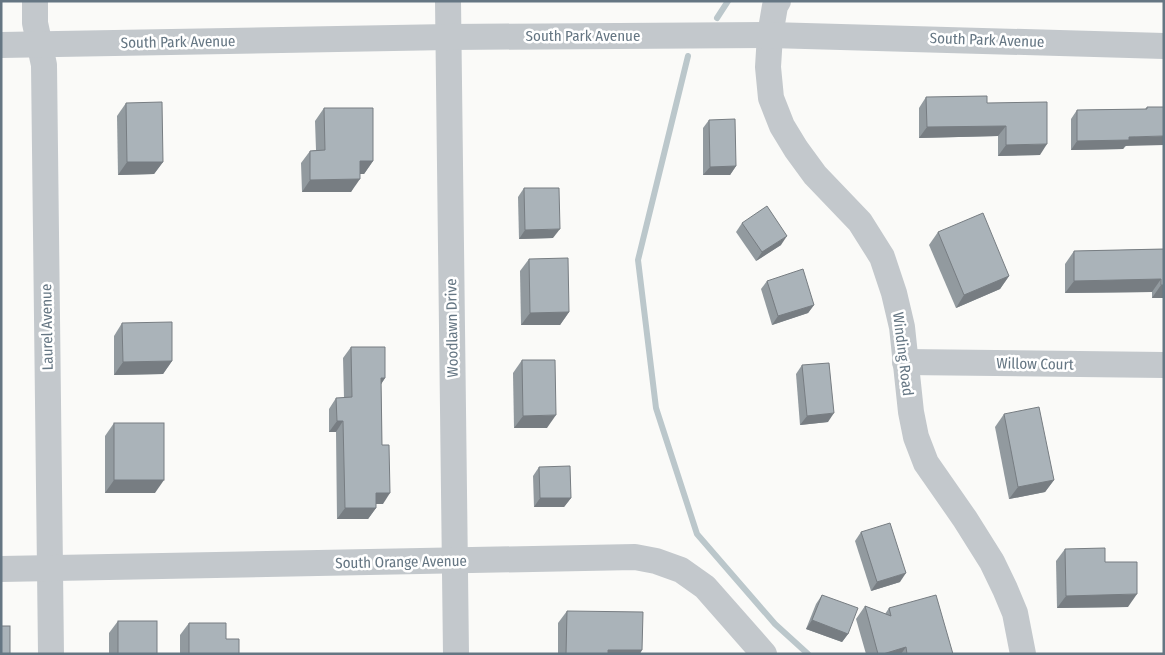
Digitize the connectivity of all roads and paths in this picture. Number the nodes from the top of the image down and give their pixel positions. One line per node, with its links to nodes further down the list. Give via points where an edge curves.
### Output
1 (35, 1): 7 (street, Laurel Avenue, via 34,22)
2 (448, 1): 5 (street, Woodlawn Drive)
3 (778, 1): 4 (street, Winding Road)
4 (770, 35): 5 (street, South Park Avenue); 8 (street, South Park Avenue); 9 (street, Winding Road, via 768,67 771,98 782,126 815,175 860,222 882,257 902,327)
5 (449, 37): 7 (street, South Park Avenue); 11 (street, Woodlawn Drive)
6 (1, 45): 7 (street, South Park Avenue)
7 (40, 45): 12 (street, Laurel Avenue, via 44,65)
8 (1164, 46)
9 (905, 362): 10 (street, Willow Court); 17 (street, Winding Road, via 910,412 926,463 992,562 1015,613)
10 (1164, 365)
11 (454, 561): 12 (street, South Orange Avenue); 15 (street, Woodlawn Drive); 16 (street, South Orange Avenue, via 635,557 656,561 681,570 705,587)
12 (50, 568): 13 (street, South Orange Avenue); 14 (street, Laurel Avenue)
13 (1, 569)
14 (51, 654)
15 (456, 654)
16 (764, 654)
17 (1023, 654)

